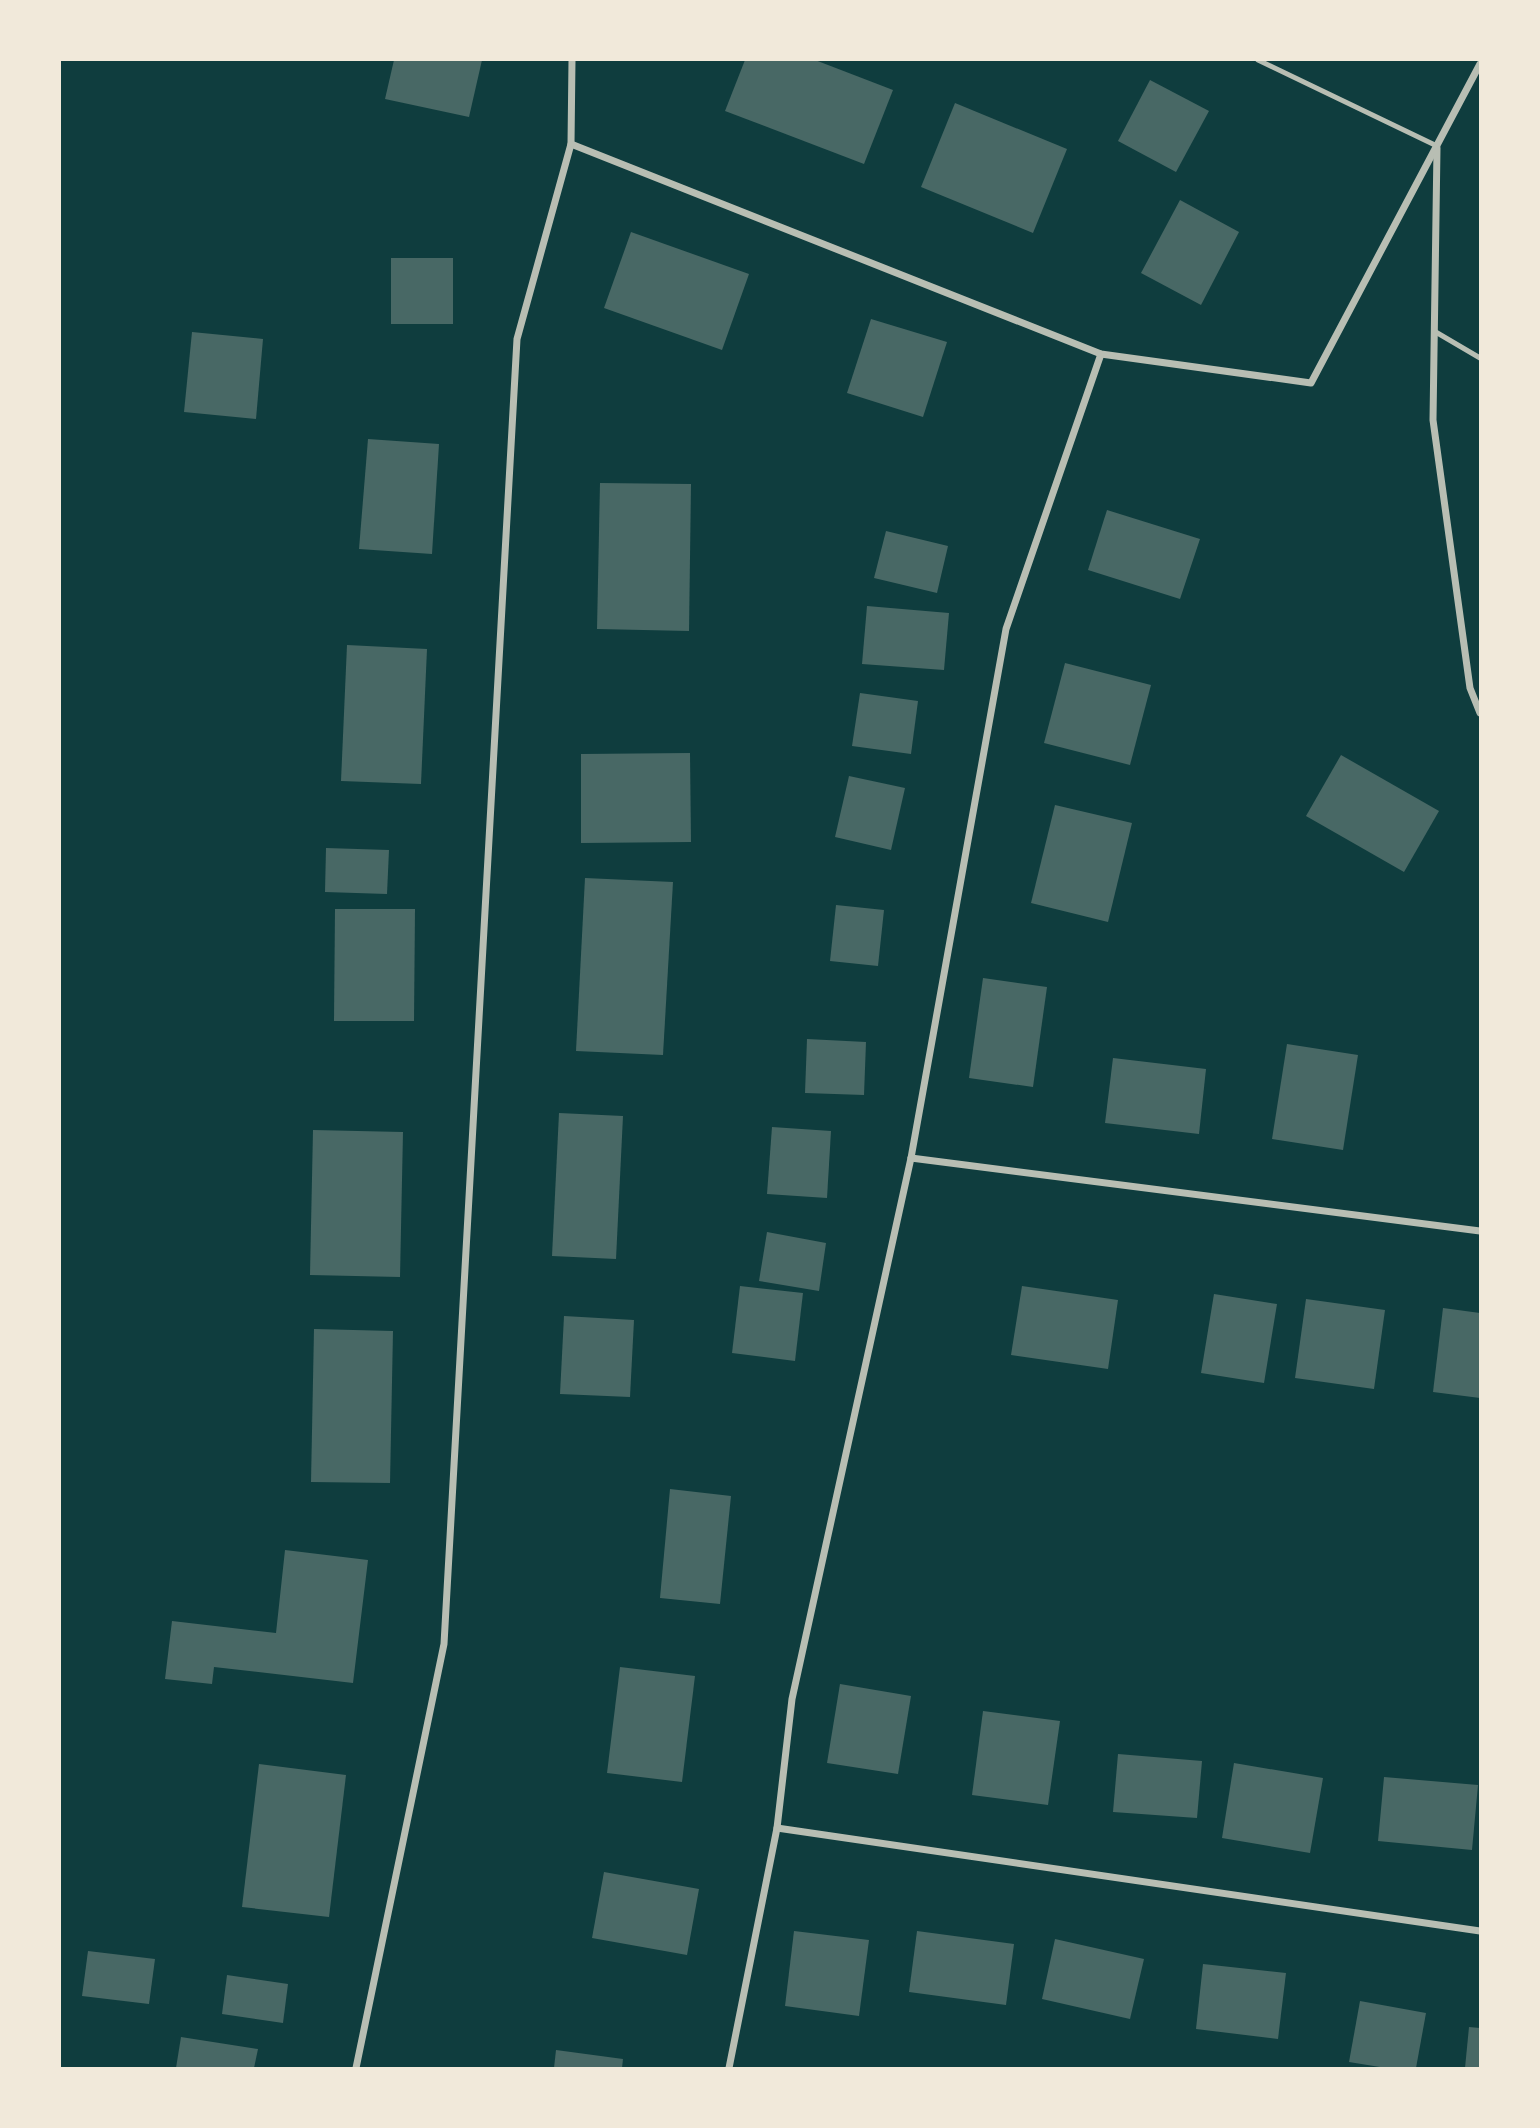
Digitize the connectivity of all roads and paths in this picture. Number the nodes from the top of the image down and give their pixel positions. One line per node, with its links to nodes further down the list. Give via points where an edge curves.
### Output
1 (572, 60): 4 (street)
2 (1258, 60): 5 (lane)
3 (1480, 64): 5 (street)
4 (571, 144): 7 (street); 14 (street, via 517,339 444,1644)
5 (1437, 146): 6 (street); 7 (street, via 1311,383)
6 (1434, 331): 8 (lane); 9 (street, via 1433,420 1470,688)
7 (1101, 354): 10 (street, via 1006,629)
8 (1480, 358)
9 (1480, 713)
10 (911, 1158): 11 (street); 12 (street, via 792,1699)
11 (1480, 1231)
12 (777, 1828): 13 (street); 15 (street)
13 (1480, 1931)
14 (356, 2068)
15 (729, 2068)

